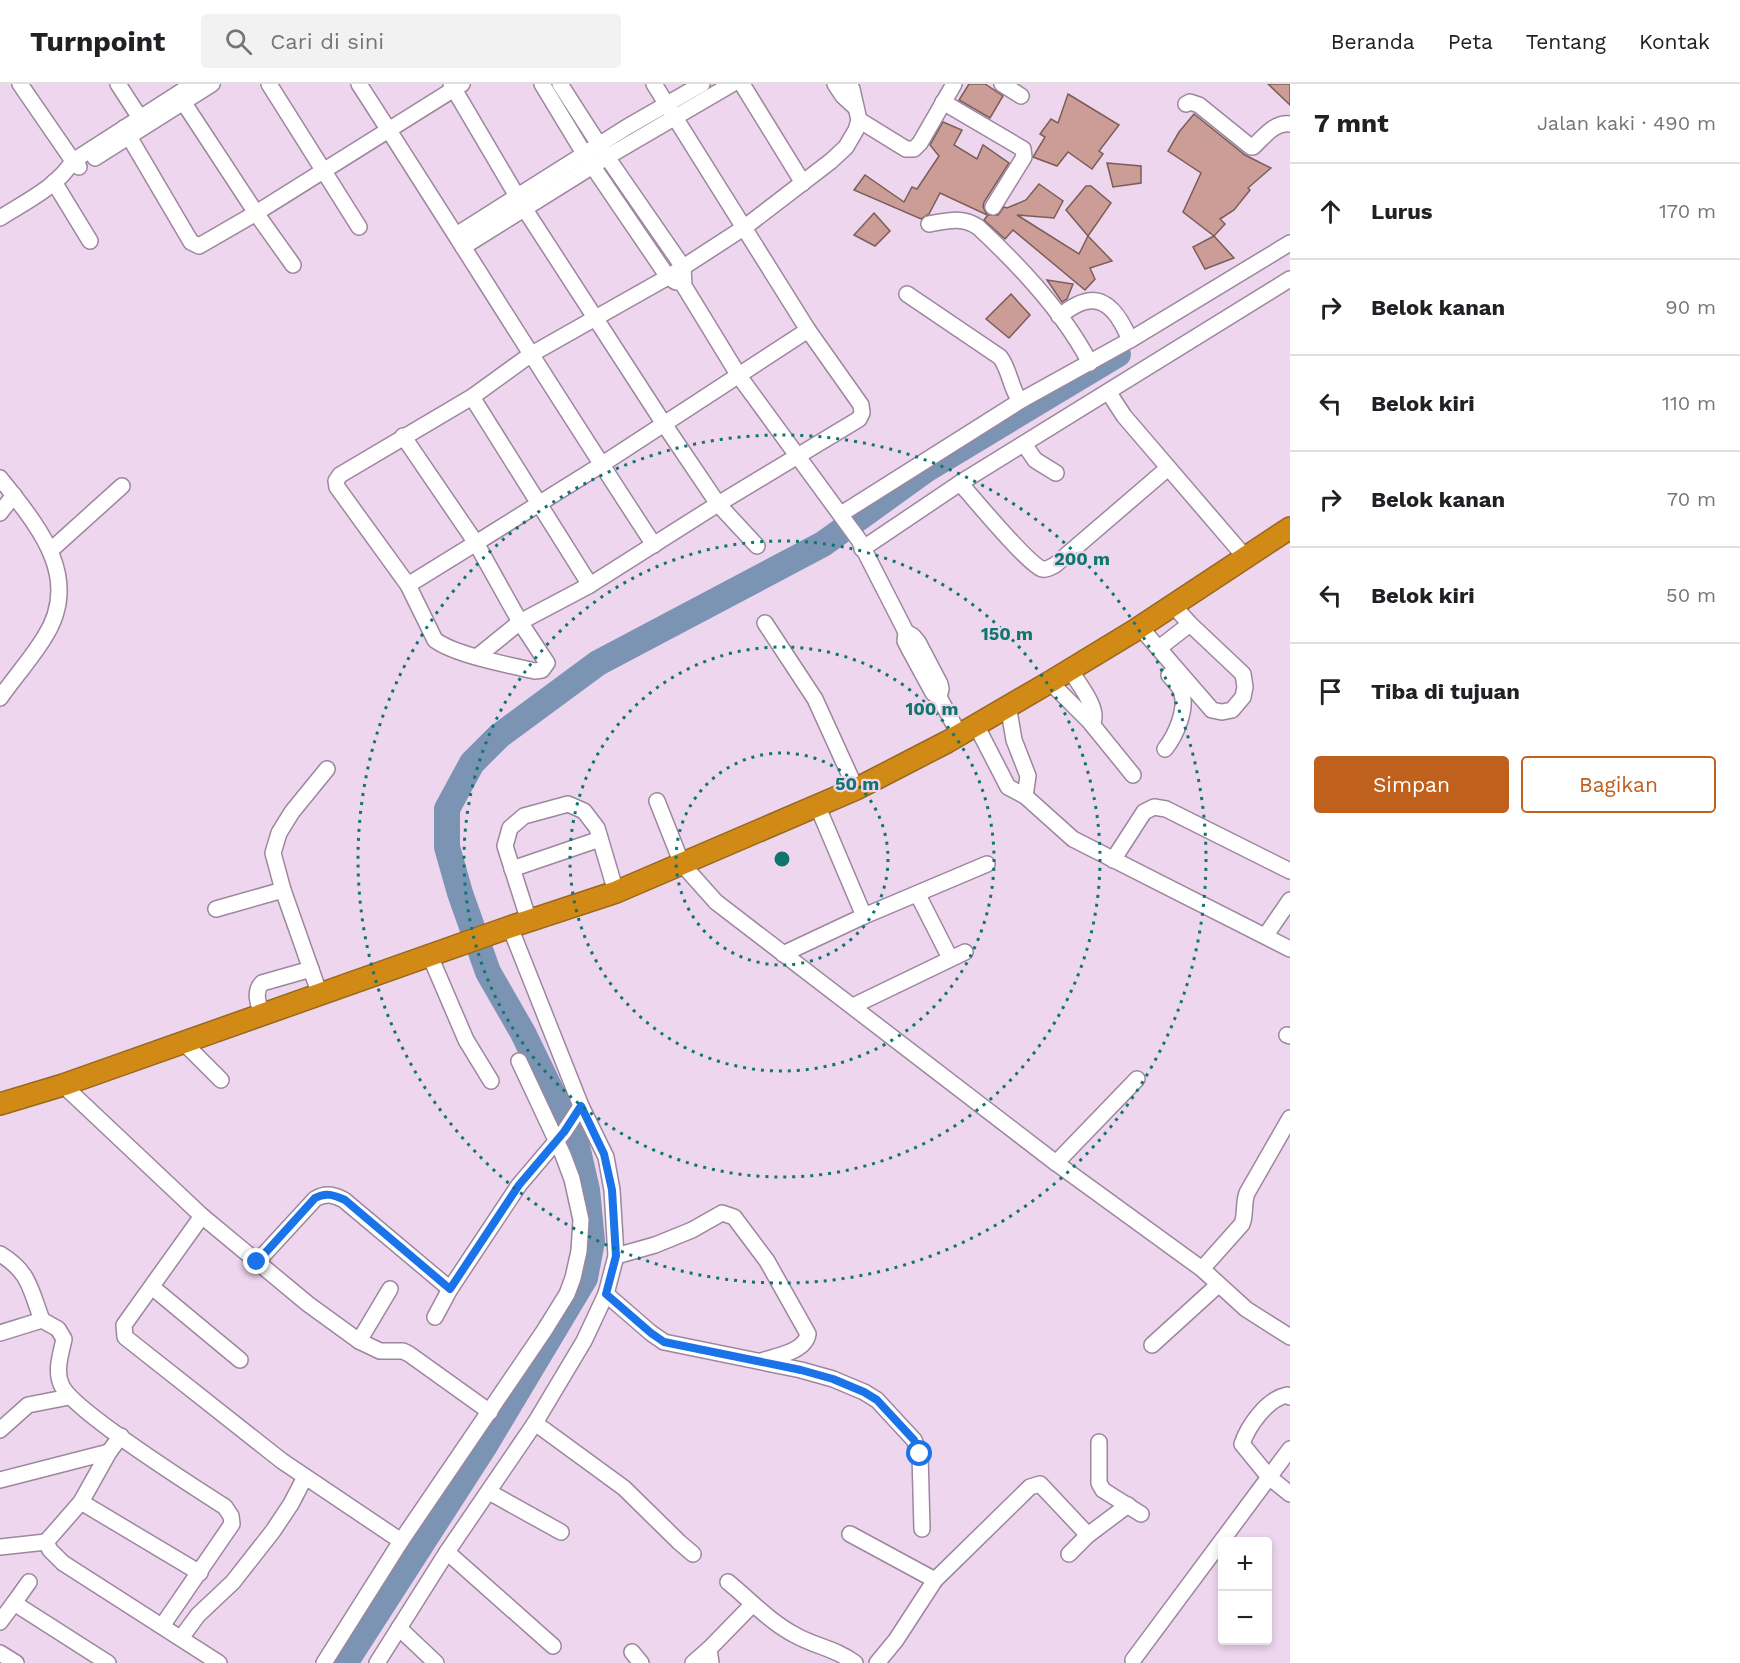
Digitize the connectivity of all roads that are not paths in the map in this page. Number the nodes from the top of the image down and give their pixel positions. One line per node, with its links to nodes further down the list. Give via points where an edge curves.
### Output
1 (20, 84): 30 (street)
2 (118, 84): 24 (street)
3 (193, 84): 19 (street)
4 (210, 84): 19 (street)
5 (269, 84): 31 (street)
6 (359, 84): 26 (street)
7 (542, 84): 29 (street)
8 (560, 84): 28 (street)
9 (654, 84): 22 (street)
10 (702, 84): 22 (street)
11 (732, 84): 22 (street)
12 (742, 84): 32 (street)
13 (835, 84): 23 (street)
14 (849, 84): 23 (street)
15 (954, 84): 20 (street)
16 (1002, 84): 18 (street)
17 (456, 86): 26 (street); 33 (street)
18 (1021, 96)
19 (181, 98): 24 (street); 35 (street)
20 (943, 102): 23 (street, via 914,149 906,149); 34 (street, via 1023,149 1024,157)
21 (1186, 104): 25 (street, via 1199,105 1251,147 1273,128)
22 (670, 111): 28 (street); 39 (street)
23 (857, 113): 32 (street, via 856,130 846,147)
24 (142, 122): 27 (street)
25 (1290, 124)
26 (389, 130): 31 (street); 41 (street)
27 (127, 132): 30 (street); 35 (street, via 194,245 199,246)
28 (603, 150): 29 (street); 44 (street)
29 (589, 161): 33 (street); 45 (street)
30 (68, 171): 36 (street); 40 (street)
31 (323, 171): 35 (street); 38 (street)
32 (803, 183): 39 (street)
33 (521, 202): 41 (street); 50 (street)
34 (993, 207)
35 (256, 213): 43 (street)
36 (0, 218)
37 (930, 224): 49 (street, via 959,219 978,227 1026,275)
38 (359, 227)
39 (745, 228): 44 (street); 51 (street)
40 (90, 241)
41 (460, 241): 53 (street)
42 (1290, 243): 52 (street)
43 (293, 265)
44 (683, 267): 45 (street); 47 (street)
45 (668, 277): 47 (street); 50 (street)
46 (1290, 279): 56 (street)
47 (684, 286): 55 (street)
48 (907, 294): 58 (street, via 1000,357)
49 (1059, 316): 52 (street, via 1081,302 1099,300 1124,325); 54 (street)
50 (596, 317): 53 (street); 59 (street)
51 (808, 330): 55 (street); 62 (street, via 861,405 862,413 859,419)
52 (1130, 340): 54 (street)
53 (530, 355): 57 (street); 63 (street)
54 (1090, 363): 58 (street)
55 (738, 376): 59 (street); 62 (street)
56 (1109, 393): 61 (street); 64 (street)
57 (472, 397): 60 (street); 71 (street)
58 (1020, 401): 73 (street)
59 (664, 424): 63 (street); 70 (street)
60 (403, 436): 75 (street); 81 (street, via 336,481)
61 (1024, 444): 65 (street, via 1035,460); 67 (street)
62 (798, 456): 70 (street); 73 (street)
63 (601, 465): 71 (street); 76 (street)
64 (1168, 468): 67 (street, via 1048,569 1029,559); 80 (street)
65 (1056, 473)
66 (0, 478): 69 (street)
67 (960, 483): 77 (street)
68 (122, 486): 79 (street)
69 (14, 495): 72 (street); 79 (street)
70 (718, 504): 76 (street); 78 (street)
71 (539, 505): 75 (street); 82 (street)
72 (0, 513)
73 (844, 519): 77 (street)
74 (1290, 528): 80 (highway)
75 (476, 543): 81 (street); 84 (street)
76 (654, 545): 82 (street)
77 (861, 545): 95 (street, via 906,632 918,642 940,684 939,697)
78 (757, 546)
79 (51, 550): 92 (street, via 60,596 56,613 45,636)
80 (1245, 557): 83 (highway)
81 (408, 585): 89 (street, via 435,640)
82 (590, 585): 84 (street)
83 (1173, 605): 86 (street); 87 (highway)
84 (520, 622): 89 (street); 89 (street, via 547,663 542,670)
85 (765, 623): 99 (street, via 815,699)
86 (1190, 624): 88 (street); 88 (street, via 1243,674 1243,698 1232,710 1212,710)
87 (1137, 629): 88 (street); 90 (highway); 96 (street, via 1182,692 1179,722)
88 (1159, 648)
89 (478, 656)
90 (1070, 670): 91 (highway); 94 (street, via 1094,710)
91 (1050, 682): 93 (highway); 94 (street)
92 (0, 698)
93 (1008, 705): 95 (highway); 100 (street, via 1014,740 1028,776)
94 (1092, 724): 98 (street)
95 (968, 730): 99 (highway); 100 (street, via 1008,787)
96 (1166, 749)
97 (327, 769): 109 (street, via 279,833 273,853)
98 (1133, 775)
99 (856, 789): 102 (highway)
100 (1025, 796): 104 (street, via 1073,839)
101 (657, 801): 105 (street)
102 (817, 805): 105 (highway); 114 (street)
103 (600, 839): 107 (street); 107 (street, via 584,811 568,804 524,816 510,828 505,846); 110 (street)
104 (1113, 860): 108 (street, via 1144,812 1154,807 1166,809); 116 (street)
105 (682, 864): 110 (highway); 119 (street, via 716,902)
106 (987, 864): 111 (street)
107 (512, 869): 115 (street)
108 (1290, 870)
109 (283, 890): 113 (street); 122 (street)
110 (616, 892): 115 (highway)
111 (918, 894): 114 (street); 121 (street)
112 (1290, 900): 116 (street)
113 (216, 909)
114 (864, 916): 119 (street)
115 (515, 926): 120 (highway); 133 (street)
116 (1266, 935): 117 (street)
117 (1290, 949)
118 (965, 952): 121 (street)
119 (783, 954): 124 (street)
120 (430, 956): 123 (highway); 130 (street, via 466,1040)
121 (950, 958): 124 (street)
122 (311, 969): 123 (street); 125 (street, via 262,983 257,993)
123 (320, 995): 125 (highway)
124 (853, 1006): 136 (street)
125 (262, 1016): 126 (highway)
126 (184, 1043): 129 (street); 131 (highway)
127 (519, 1061): 135 (street)
128 (1137, 1078): 136 (street)
129 (221, 1080)
130 (491, 1081)
131 (63, 1085): 132 (highway); 137 (street)
132 (0, 1104)
133 (578, 1111): 135 (street); 139 (street, via 607,1162)
134 (1290, 1118): 141 (street, via 1247,1193 1242,1224)
135 (560, 1137): 145 (street, via 519,1185); 157 (street, via 581,1220 573,1278 567,1294)
136 (1056, 1163): 141 (street)
137 (202, 1216): 140 (street); 143 (street)
138 (0, 1254): 148 (street, via 16,1264 28,1280)
139 (616, 1256): 146 (street); 154 (street, via 693,1230 722,1213 734,1217 767,1261 808,1334 804,1343 793,1350)
140 (257, 1262): 145 (street, via 315,1198 333,1195 345,1200); 151 (street)
141 (1202, 1269): 142 (street)
142 (1218, 1285): 150 (street, via 1246,1309); 152 (street)
143 (152, 1287): 153 (street); 164 (street, via 124,1325 125,1337)
144 (390, 1289): 151 (street)
145 (450, 1289): 147 (street)
146 (606, 1294): 154 (street, via 664,1342); 158 (street, via 584,1341)
147 (435, 1317)
148 (42, 1320): 149 (street); 155 (street, via 58,1329 64,1339 58,1368)
149 (0, 1333)
150 (1290, 1337)
151 (359, 1341): 157 (street, via 380,1351 403,1351)
152 (1152, 1345)
153 (240, 1360)
154 (761, 1362): 170 (street, via 833,1379 877,1400 914,1440 920,1454)
155 (69, 1397): 159 (street, via 28,1405); 160 (street)
156 (1290, 1397): 165 (street, via 1281,1396 1273,1401 1249,1427 1242,1444)
157 (490, 1412): 174 (street)
158 (535, 1423): 167 (street); 178 (street, via 624,1488)
159 (0, 1430)
160 (121, 1436): 163 (street); 180 (street, via 225,1507 231,1516 232,1524)
161 (1099, 1442): 173 (street, via 1099,1483 1103,1490 1135,1509)
162 (1290, 1449): 165 (street)
163 (109, 1452): 166 (street); 169 (street)
164 (305, 1477): 174 (street); 189 (street, via 273,1531)
165 (1269, 1478): 168 (street); 193 (street)
166 (0, 1480)
167 (489, 1492): 171 (street); 177 (street)
168 (1290, 1494)
169 (81, 1502): 175 (street); 180 (street)
170 (922, 1529)
171 (561, 1532)
172 (850, 1534): 181 (street)
173 (1088, 1535): 179 (street); 181 (street, via 1043,1485 1036,1484)
174 (401, 1541): 197 (street)
175 (46, 1542): 176 (street); 187 (street, via 63,1563)
176 (0, 1547)
177 (447, 1552): 188 (street); 190 (street)
178 (693, 1554)
179 (1069, 1554)
180 (200, 1573): 187 (street)
181 (935, 1580): 202 (street)
182 (29, 1582): 184 (street)
183 (728, 1582): 185 (street)
184 (14, 1603): 186 (street); 195 (street)
185 (753, 1604): 192 (street); 201 (street, via 793,1634)
186 (0, 1622)
187 (162, 1626): 189 (street)
188 (399, 1628): 198 (street); 199 (street)
189 (181, 1638): 196 (street)
190 (553, 1646)
191 (0, 1653): 194 (street)
192 (710, 1656): 200 (street)
193 (1133, 1660)
194 (16, 1663)
195 (108, 1663)
196 (219, 1663)
197 (324, 1663)
198 (376, 1663)
199 (436, 1663)
200 (693, 1663)
201 (855, 1663)
202 (877, 1663)

